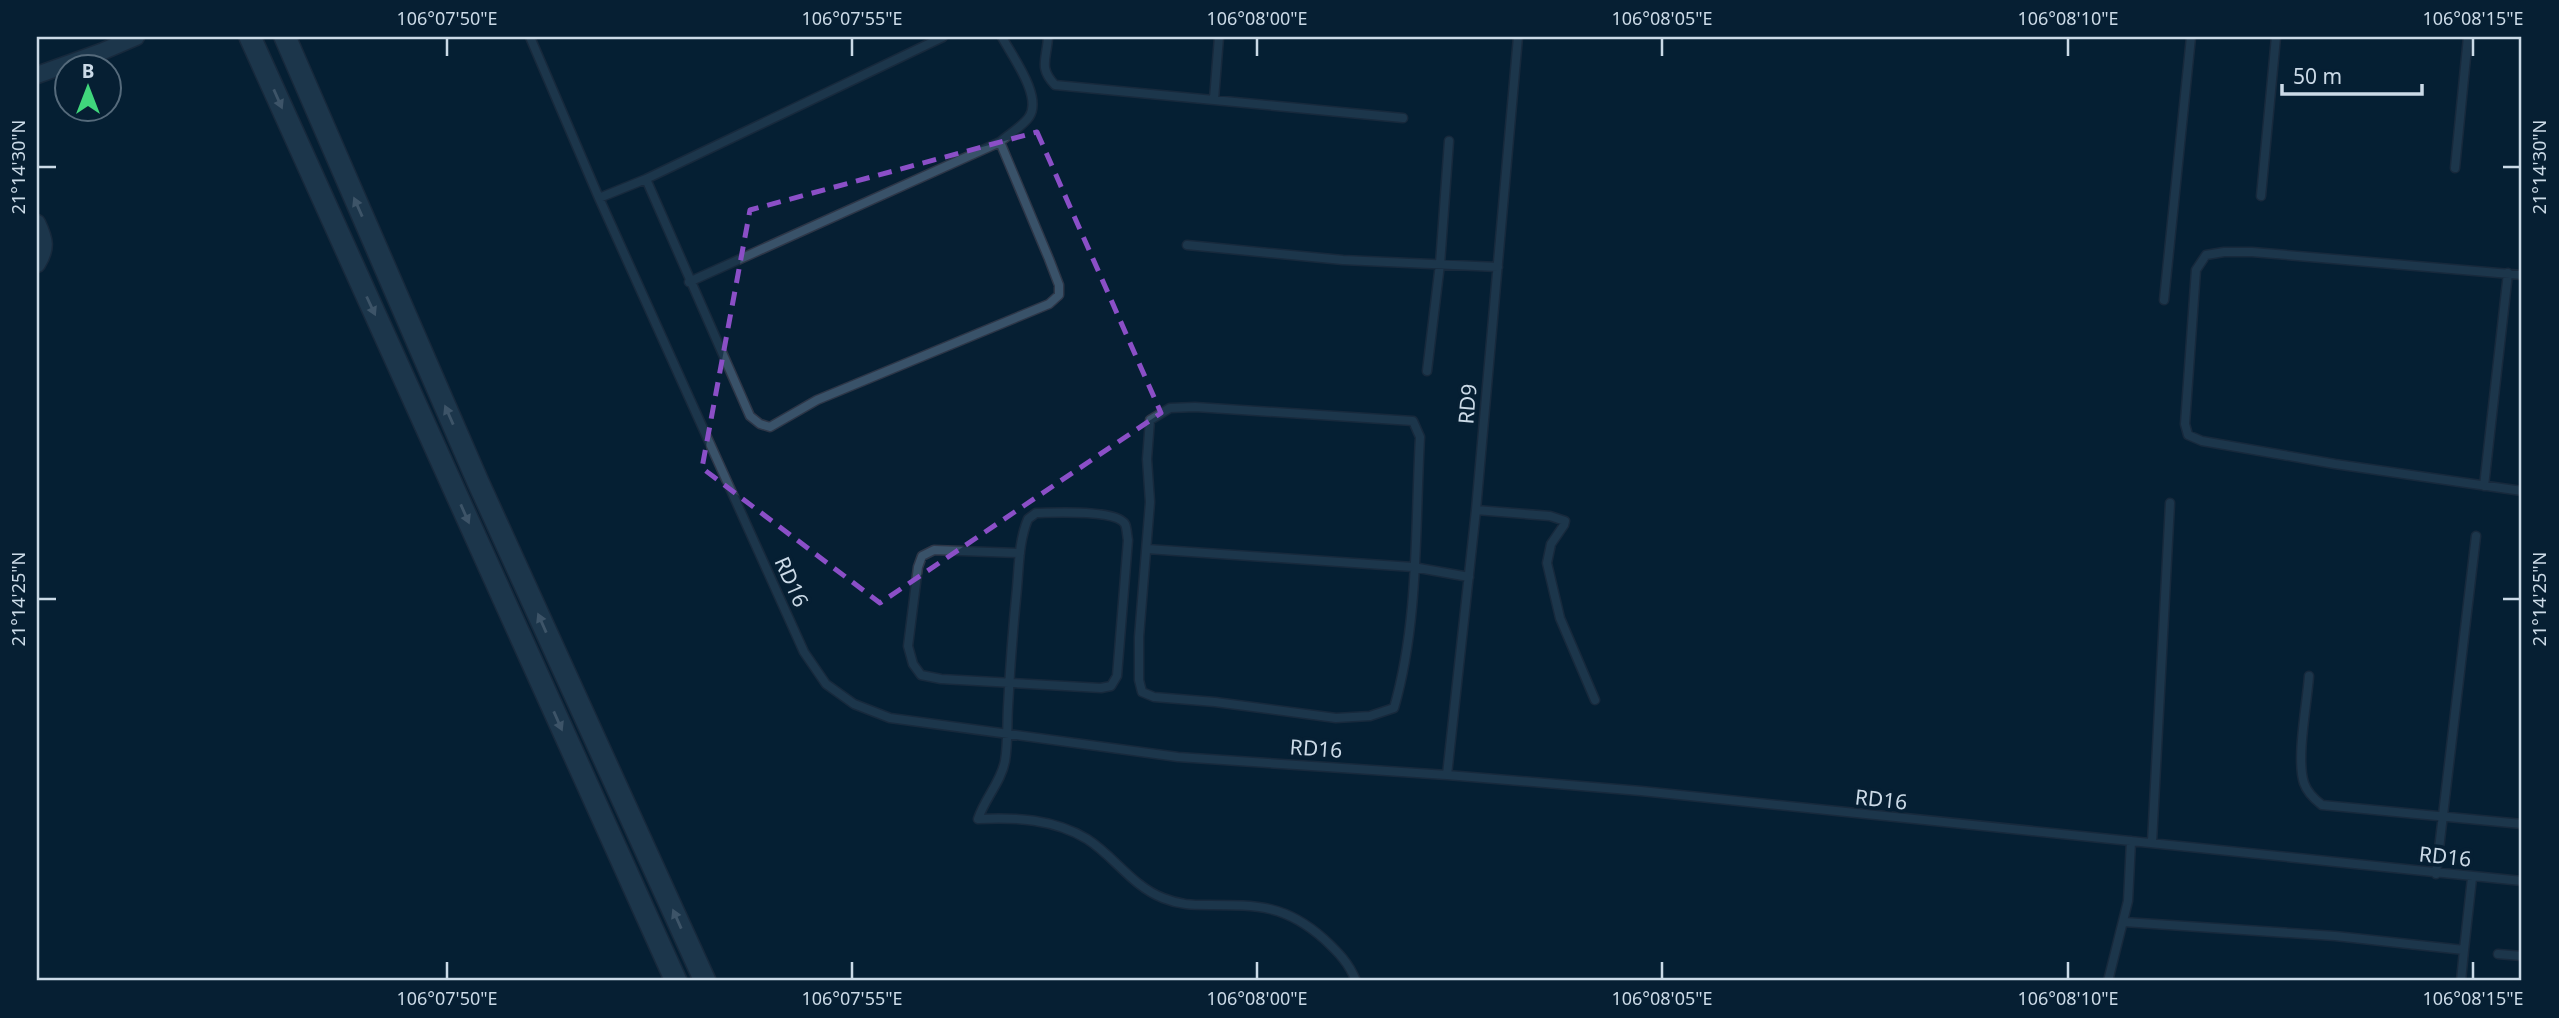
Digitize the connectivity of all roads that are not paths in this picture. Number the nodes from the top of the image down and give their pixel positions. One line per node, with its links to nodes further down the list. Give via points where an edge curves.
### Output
1 (136, 37): 13 (street)
2 (250, 37): 57 (main road, one-way to 57)
3 (285, 37): 58 (main road, one-way to 3, via 473,470)
4 (530, 37): 21 (lane, RD16)
5 (943, 37): 19 (lane)
6 (1002, 37): 17 (lane, via 1033,94 1034,108 1028,119)
7 (1048, 37): 14 (lane, via 1043,63 1046,76 1055,85)
8 (1219, 37): 14 (lane)
9 (1518, 37): 26 (lane, RD9)
10 (2191, 37): 30 (lane)
11 (2276, 37): 20 (lane)
12 (2468, 37): 18 (lane)
13 (37, 75)
14 (1214, 99): 15 (lane)
15 (1403, 118)
16 (1449, 141): 25 (lane)
17 (1000, 142): 29 (lane); 29 (lane, via 1059,285 1059,295 1049,304 817,400 770,427 750,416)
18 (2455, 168)
19 (646, 179): 21 (lane); 29 (lane)
20 (2261, 196)
21 (599, 198): 44 (lane, RD16, via 804,652 826,684 854,704 890,718)
22 (37, 223): 24 (street, via 45,247)
23 (1187, 245): 25 (lane)
24 (37, 264)
25 (1440, 264): 26 (lane); 31 (lane)
26 (1497, 267): 35 (lane, RD9)
27 (2508, 273): 28 (lane); 32 (lane); 32 (lane, via 2252,252 2212,253 2196,270 2185,424 2192,438)
28 (2522, 275)
29 (690, 282)
30 (2164, 299)
31 (1427, 371)
32 (2484, 486): 33 (lane)
33 (2522, 491)
34 (2171, 503): 49 (lane)
35 (1476, 510): 40 (lane, RD9); 43 (lane, via 1565,521 1546,563 1560,618)
36 (2476, 536): 46 (lane)
37 (1147, 549): 39 (lane); 39 (lane, via 1139,637 1142,692 1154,698 1336,718 1370,716 1394,708 1409,632); 39 (lane, via 1150,420 1159,413 1195,407 1399,419 1413,421 1420,437)
38 (1020, 553): 42 (lane); 42 (lane, via 934,550 922,556 908,646 921,675); 42 (lane, via 1028,519 1036,513 1117,517 1129,540 1119,661 1111,686)
39 (1413, 567): 40 (lane)
40 (1469, 577): 45 (lane, RD9)
41 (2309, 676): 46 (lane, via 2301,766 2304,785 2312,797 2322,805)
42 (1009, 682): 44 (lane)
43 (1595, 700)
44 (1006, 734): 45 (lane, RD16, via 1178,757); 59 (lane, via 1001,776 978,819 1045,822 1087,839 1128,876 1180,905 1281,910 1316,932 1344,958)
45 (1447, 775): 48 (lane, RD16)
46 (2444, 815): 47 (lane); 50 (lane)
47 (2522, 824)
48 (2131, 841): 49 (lane, RD16); 53 (lane)
49 (2152, 842): 50 (lane, RD16)
50 (2436, 874): 51 (lane, RD16)
51 (2472, 878): 52 (lane, RD16); 54 (lane)
52 (2522, 881)
53 (2124, 922): 54 (lane); 60 (lane)
54 (2464, 950): 61 (lane)
55 (2498, 954): 56 (lane)
56 (2522, 956)
57 (676, 981)
58 (705, 981)
59 (1356, 981)
60 (2108, 981)
61 (2461, 981)

